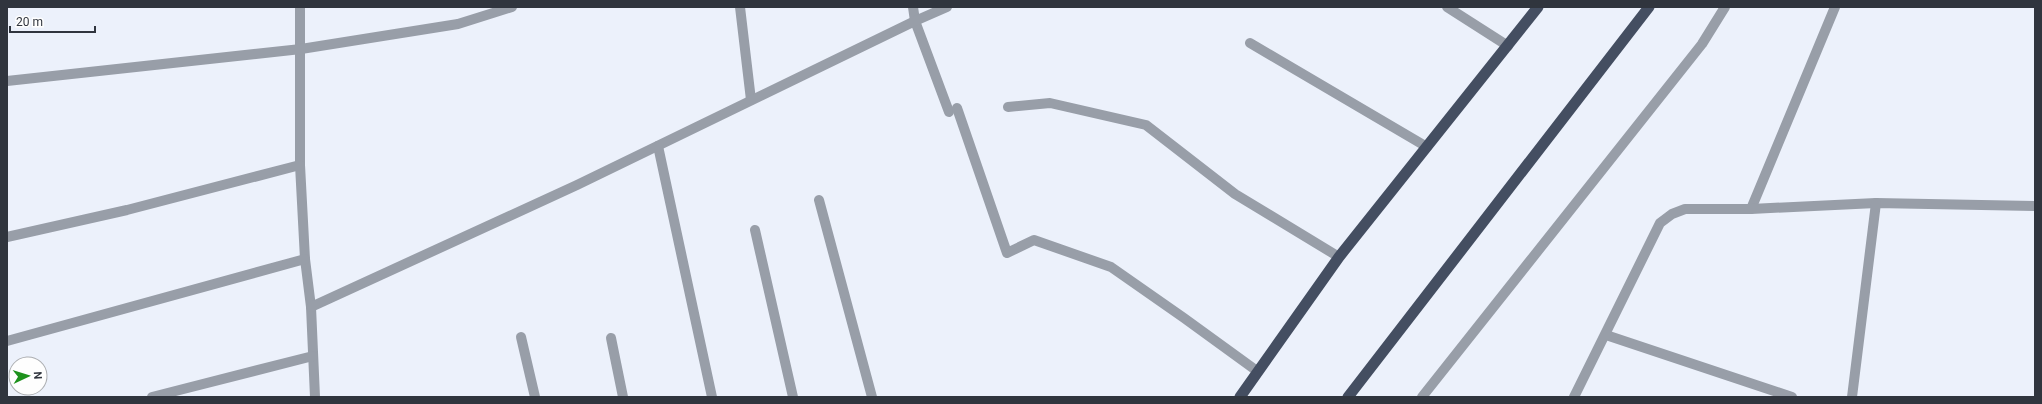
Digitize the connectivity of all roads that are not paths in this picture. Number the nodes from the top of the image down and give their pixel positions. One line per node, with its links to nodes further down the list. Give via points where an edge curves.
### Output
1 (300, 7): 14 (street)
2 (512, 7): 14 (street, via 458,24)
3 (740, 7): 16 (street)
4 (914, 7): 11 (street)
5 (947, 7): 11 (street)
6 (1447, 7): 13 (street)
7 (1538, 7): 13 (highway)
8 (1649, 7): 44 (highway)
9 (1726, 7): 45 (street, via 1702,44)
10 (1835, 7): 24 (street)
11 (915, 21): 16 (street); 35 (street, via 953,110 1007,253 1034,240 1111,267)
12 (1250, 43): 19 (street)
13 (1508, 46): 19 (highway)
14 (301, 49): 15 (street); 20 (street)
15 (7, 81)
16 (751, 100): 18 (street)
17 (1008, 107): 27 (street, via 1050,103 1146,125 1236,194)
18 (658, 146): 29 (street); 40 (street)
19 (1427, 147): 27 (highway)
20 (300, 165): 26 (street, via 126,210); 28 (street)
21 (819, 200): 42 (street)
22 (1876, 203): 23 (street); 24 (street); 48 (street)
23 (2035, 206)
24 (1751, 209): 30 (street, via 1684,209 1660,223)
25 (755, 230): 41 (street)
26 (7, 237)
27 (1339, 257): 35 (highway)
28 (305, 259): 29 (street); 33 (street)
29 (311, 307): 34 (street)
30 (1606, 335): 46 (street); 47 (street)
31 (521, 337): 38 (street)
32 (611, 338): 39 (street)
33 (7, 341)
34 (313, 356): 36 (street); 37 (street)
35 (1257, 371): 43 (highway)
36 (152, 397)
37 (315, 397)
38 (535, 397)
39 (623, 397)
40 (712, 397)
41 (793, 397)
42 (872, 397)
43 (1240, 397)
44 (1348, 397)
45 (1422, 397)
46 (1574, 397)
47 (1792, 397)
48 (1852, 397)

